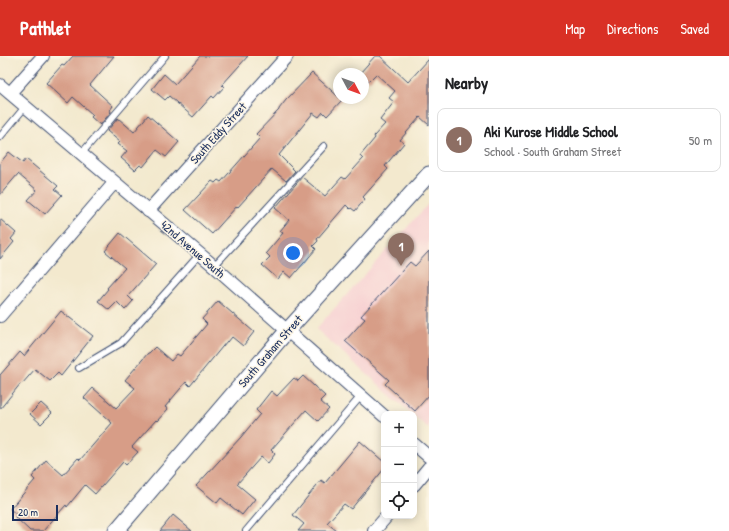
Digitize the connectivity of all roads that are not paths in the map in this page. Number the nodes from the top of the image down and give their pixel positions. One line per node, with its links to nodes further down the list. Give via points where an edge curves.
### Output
1 (44, 56): 5 (street)
2 (165, 56): 9 (lane)
3 (287, 56): 12 (street, South Eddy Street)
4 (0, 86): 5 (street, 42nd Avenue South)
5 (10, 93): 6 (street, 42nd Avenue South)
6 (26, 107): 7 (lane); 9 (street, 42nd Avenue South)
7 (0, 137)
8 (324, 146): 14 (lane)
9 (81, 154): 11 (street, 42nd Avenue South)
10 (429, 174): 16 (street, South Graham Street)
11 (114, 183): 12 (street, 42nd Avenue South); 15 (street)
12 (148, 211): 13 (street, 42nd Avenue South)
13 (200, 254): 14 (street, 42nd Avenue South); 17 (lane, via 120,343)
14 (214, 266): 16 (street, 42nd Avenue South)
15 (0, 316)
16 (287, 331): 18 (street, 42nd Avenue South); 25 (street, South Graham Street)
17 (79, 368)
18 (361, 396): 19 (street, 42nd Avenue South); 26 (lane)
19 (381, 413)
20 (417, 447): 21 (street)
21 (429, 457)
22 (429, 467): 23 (street)
23 (416, 483)
24 (384, 519): 27 (street)
25 (116, 531)
26 (246, 531)
27 (374, 531)

